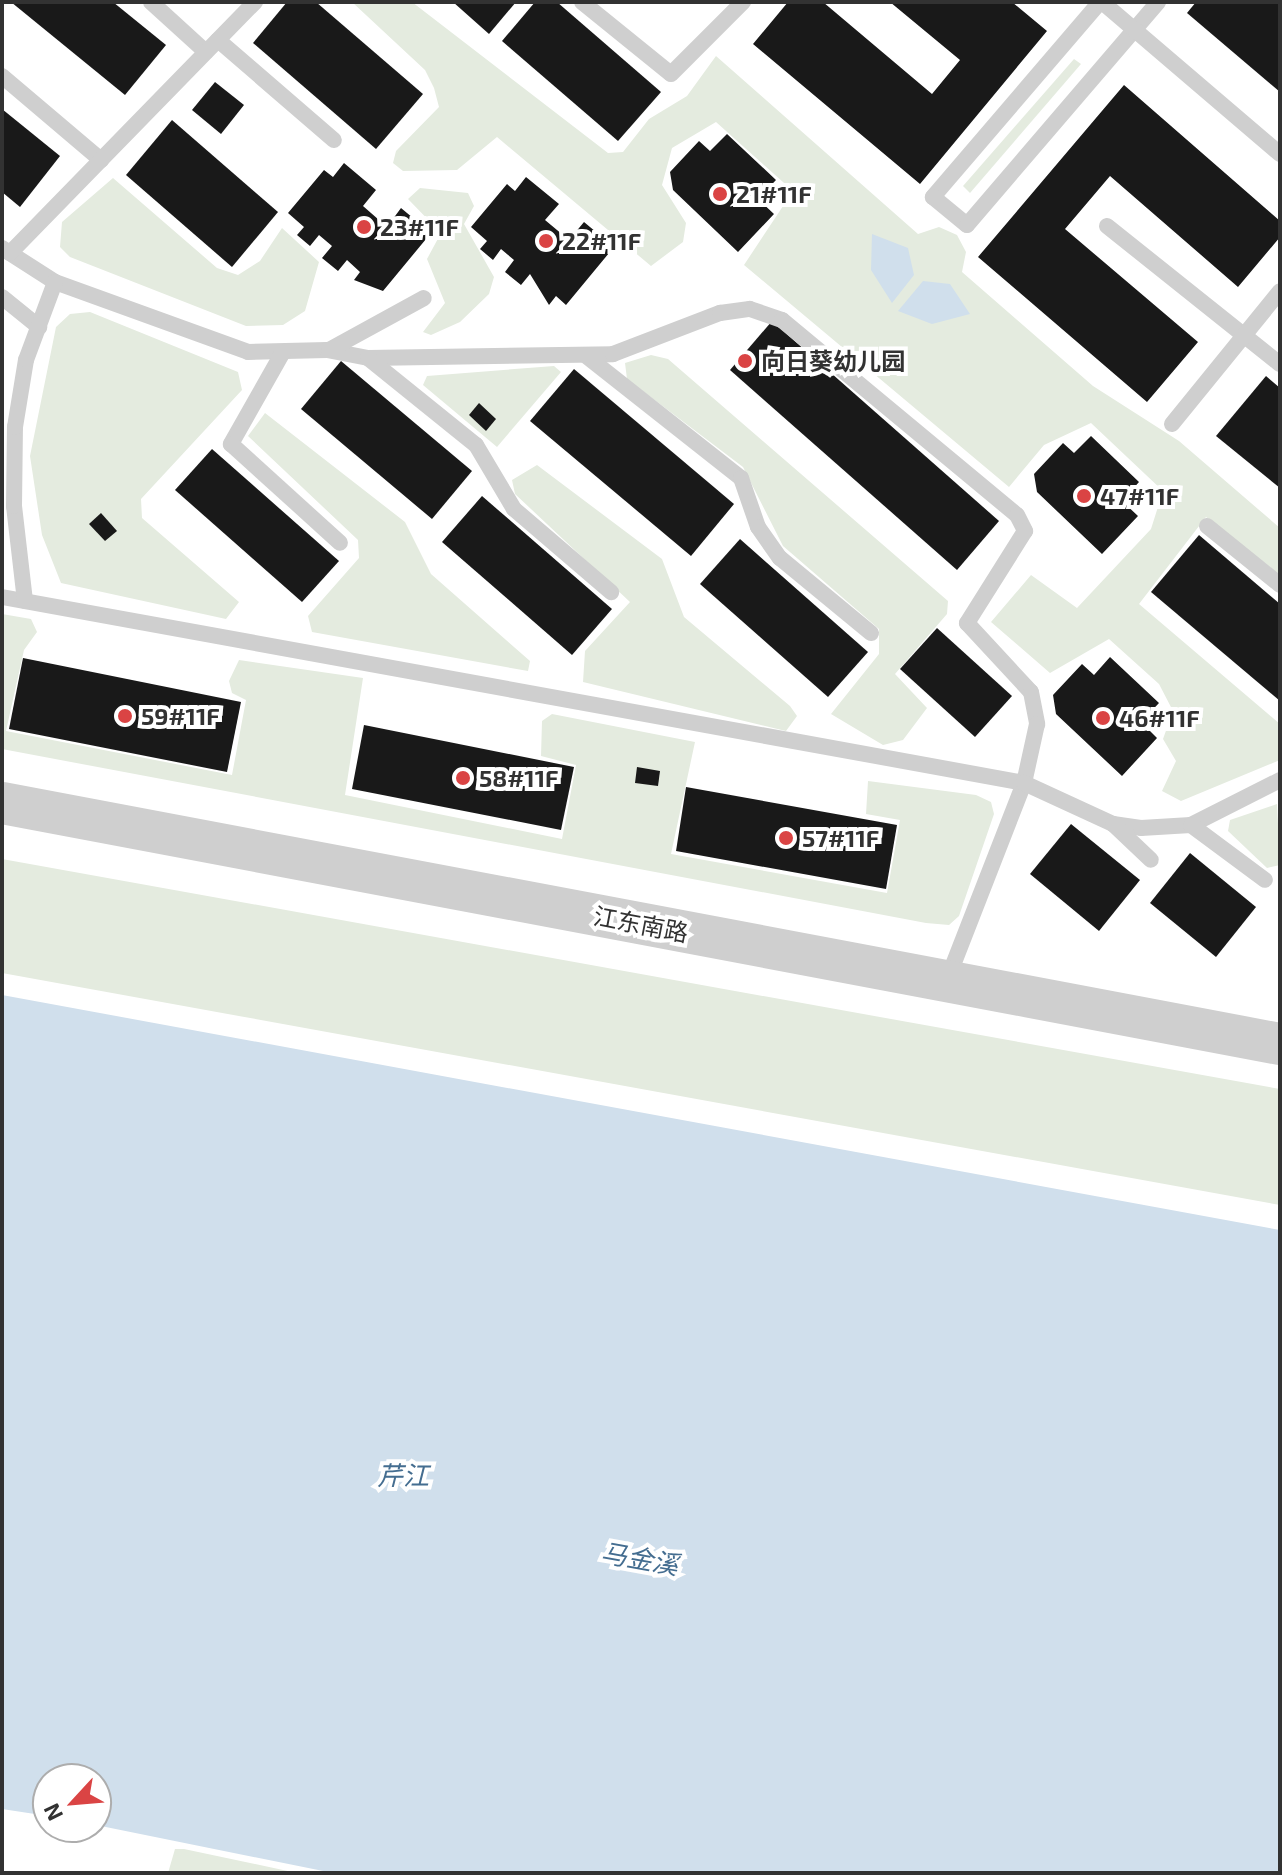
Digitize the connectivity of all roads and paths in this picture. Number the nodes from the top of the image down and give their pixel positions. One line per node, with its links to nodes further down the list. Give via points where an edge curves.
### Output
1 (151, 2): 8 (lane)
2 (255, 2): 8 (lane)
3 (582, 2): 4 (lane, via 671,74)
4 (743, 2)
5 (1101, 2): 7 (lane); 7 (lane, via 933,197 967,225)
6 (1158, 2): 7 (lane)
7 (1134, 30): 11 (lane)
8 (212, 46): 10 (lane); 12 (lane)
9 (2, 76): 12 (lane)
10 (334, 140)
11 (1280, 154)
12 (101, 160): 14 (lane)
13 (1107, 226): 20 (lane)
14 (6, 250): 15 (lane)
15 (55, 282): 19 (lane); 22 (lane, via 220,346)
16 (1280, 291): 20 (lane)
17 (2, 297): 19 (lane)
18 (424, 298): 21 (lane)
19 (39, 327): 27 (lane, via 16,413)
20 (1244, 335): 25 (lane); 26 (lane)
21 (327, 350): 22 (lane); 24 (lane)
22 (283, 352): 29 (lane, via 231,444)
23 (585, 355): 24 (lane); 34 (lane, via 741,478 758,527 780,558); 35 (lane, via 645,345 720,313 768,312 1017,515 1023,540 967,623 1037,707)
24 (368, 358): 31 (lane, via 476,445 514,509)
25 (1280, 364)
26 (1172, 424)
27 (8, 488): 33 (lane)
28 (1207, 526): 30 (lane)
29 (340, 543)
30 (1280, 585)
31 (611, 592)
32 (2, 597): 33 (lane)
33 (25, 601): 35 (lane)
34 (871, 633)
35 (1024, 783): 38 (lane); 42 (lane)
36 (1278, 783): 39 (lane)
37 (2, 803): 42 (street, 江东南路)
38 (1113, 824): 39 (lane); 40 (lane)
39 (1191, 825): 41 (lane)
40 (1151, 860)
41 (1265, 880)
42 (947, 981): 43 (street, 江东南路)
43 (1280, 1044)

